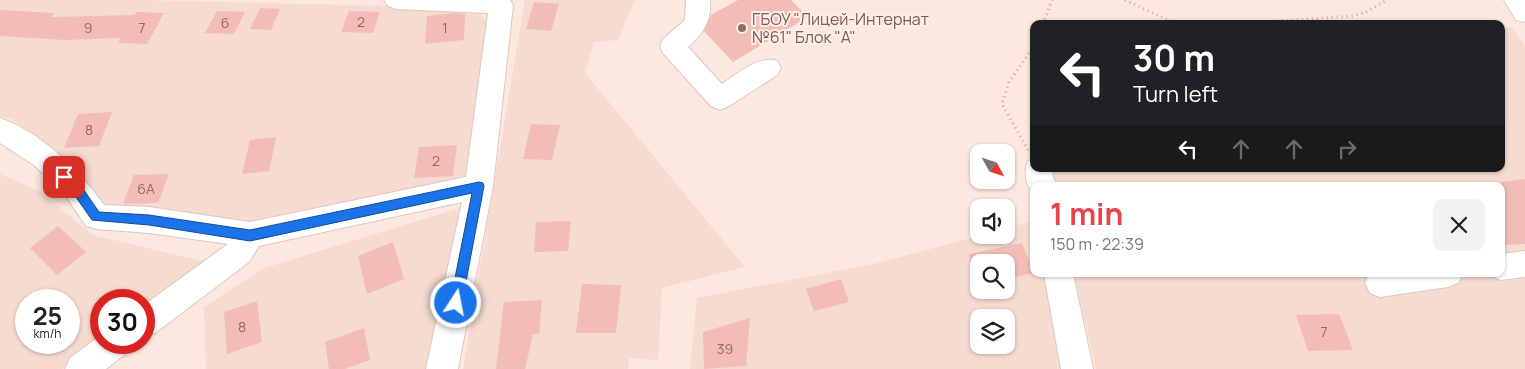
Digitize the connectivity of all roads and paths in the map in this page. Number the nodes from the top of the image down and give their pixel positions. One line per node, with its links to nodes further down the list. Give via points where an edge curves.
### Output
1 (396, 0): 15 (street, via 501,5)
2 (698, 0): 12 (street, via 700,15 690,30 672,46 720,99)
3 (1052, 0): 8 (path)
4 (1125, 0): 9 (path)
5 (1387, 0): 10 (path, via 1352,16)
6 (1516, 0): 7 (street)
7 (1525, 13)
8 (1045, 20)
9 (1168, 20)
10 (1294, 20)
11 (1030, 52): 14 (path, via 1009,82 1002,104)
12 (768, 68)
13 (0, 129): 16 (street, via 44,157 75,187 96,217 149,220)
14 (1030, 153)
15 (479, 186): 16 (street); 25 (street)
16 (250, 235): 22 (street, via 239,253)
17 (1525, 264): 18 (street)
18 (1505, 266)
19 (1060, 277): 26 (street)
20 (1425, 277): 21 (street)
21 (1380, 283)
22 (155, 315)
23 (101, 354): 24 (street)
24 (81, 369)
25 (442, 369)
26 (1078, 369)

